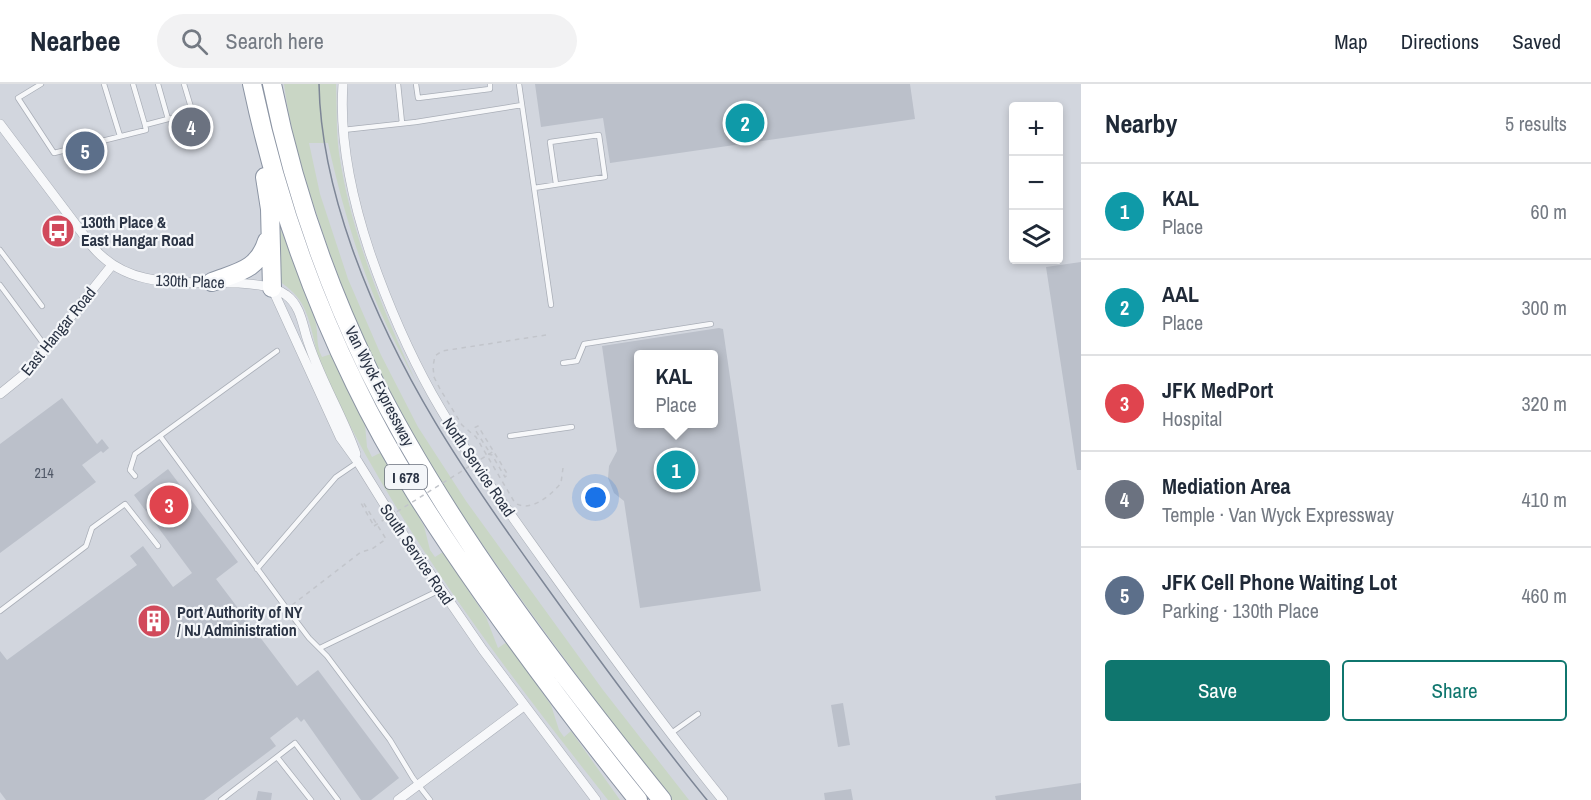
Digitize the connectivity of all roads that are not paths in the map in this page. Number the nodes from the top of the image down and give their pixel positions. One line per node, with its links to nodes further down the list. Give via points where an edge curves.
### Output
1 (41, 84): 21 (lane, via 18,98 54,153)
2 (104, 84): 21 (lane)
3 (133, 84): 19 (lane)
4 (158, 84): 15 (lane)
5 (184, 84): 15 (lane, via 193,114)
6 (272, 84): 18 (highway, Van Wyck Expressway / I 678)
7 (278, 84): 18 (highway)
8 (343, 84): 20 (street, North Service Road)
9 (398, 84): 16 (lane)
10 (416, 84): 11 (lane, via 418,98 490,89)
11 (490, 84)
12 (519, 84): 14 (lane)
13 (253, 93): 24 (highway); 58 (highway, Van Wyck Expressway / I 678, via 278,188 310,281 341,356 386,443 430,517 486,598)
14 (522, 105): 16 (lane); 23 (lane)
15 (168, 119): 19 (lane)
16 (402, 123): 20 (lane)
17 (0, 124): 26 (street, 130th Place, via 97,253)
18 (281, 124): 59 (highway, Van Wyck Expressway / I 678, via 335,293 406,440 454,519 522,617)
19 (145, 125): 21 (lane, via 146,130)
20 (343, 130): 49 (street, North Service Road, via 352,190 368,246 394,316 432,393 492,489)
21 (120, 136)
22 (556, 184): 22 (lane, via 605,177 599,135 550,142); 23 (lane)
23 (534, 188): 30 (lane)
24 (270, 233): 27 (highway, via 257,262); 29 (highway)
25 (0, 250): 31 (lane)
26 (112, 265): 27 (street, 130th Place, via 146,280); 33 (street, East Hangar Road)
27 (212, 282): 29 (street, 130th Place)
28 (0, 285): 33 (lane)
29 (272, 288): 40 (street, South Service Road, via 333,423); 40 (street, via 287,295 298,310 314,361)
30 (551, 305)
31 (42, 306)
32 (711, 324): 35 (lane, via 584,344 576,361)
33 (46, 347): 36 (street, East Hangar Road, via 22,377)
34 (277, 351): 38 (lane)
35 (563, 363)
36 (0, 394)
37 (572, 427): 39 (lane)
38 (160, 436): 41 (lane, via 135,454 130,470); 43 (lane)
39 (510, 436)
40 (358, 462): 43 (lane, via 336,477); 44 (street, South Service Road)
41 (135, 476)
42 (158, 546): 45 (lane, via 125,504 92,528 86,546)
43 (257, 569): 46 (lane)
44 (440, 590): 46 (lane); 47 (street, South Service Road)
45 (0, 611)
46 (320, 648): 51 (lane, via 386,734)
47 (524, 706): 51 (street); 57 (street, South Service Road)
48 (698, 714): 49 (lane)
49 (670, 734): 60 (street, North Service Road)
50 (277, 756): 52 (lane); 53 (lane); 54 (lane, via 295,743)
51 (418, 785): 55 (street); 56 (lane)
52 (221, 800)
53 (311, 800)
54 (338, 800)
55 (398, 800)
56 (430, 800)
57 (596, 800)
58 (638, 800)
59 (662, 800)
60 (723, 800)

